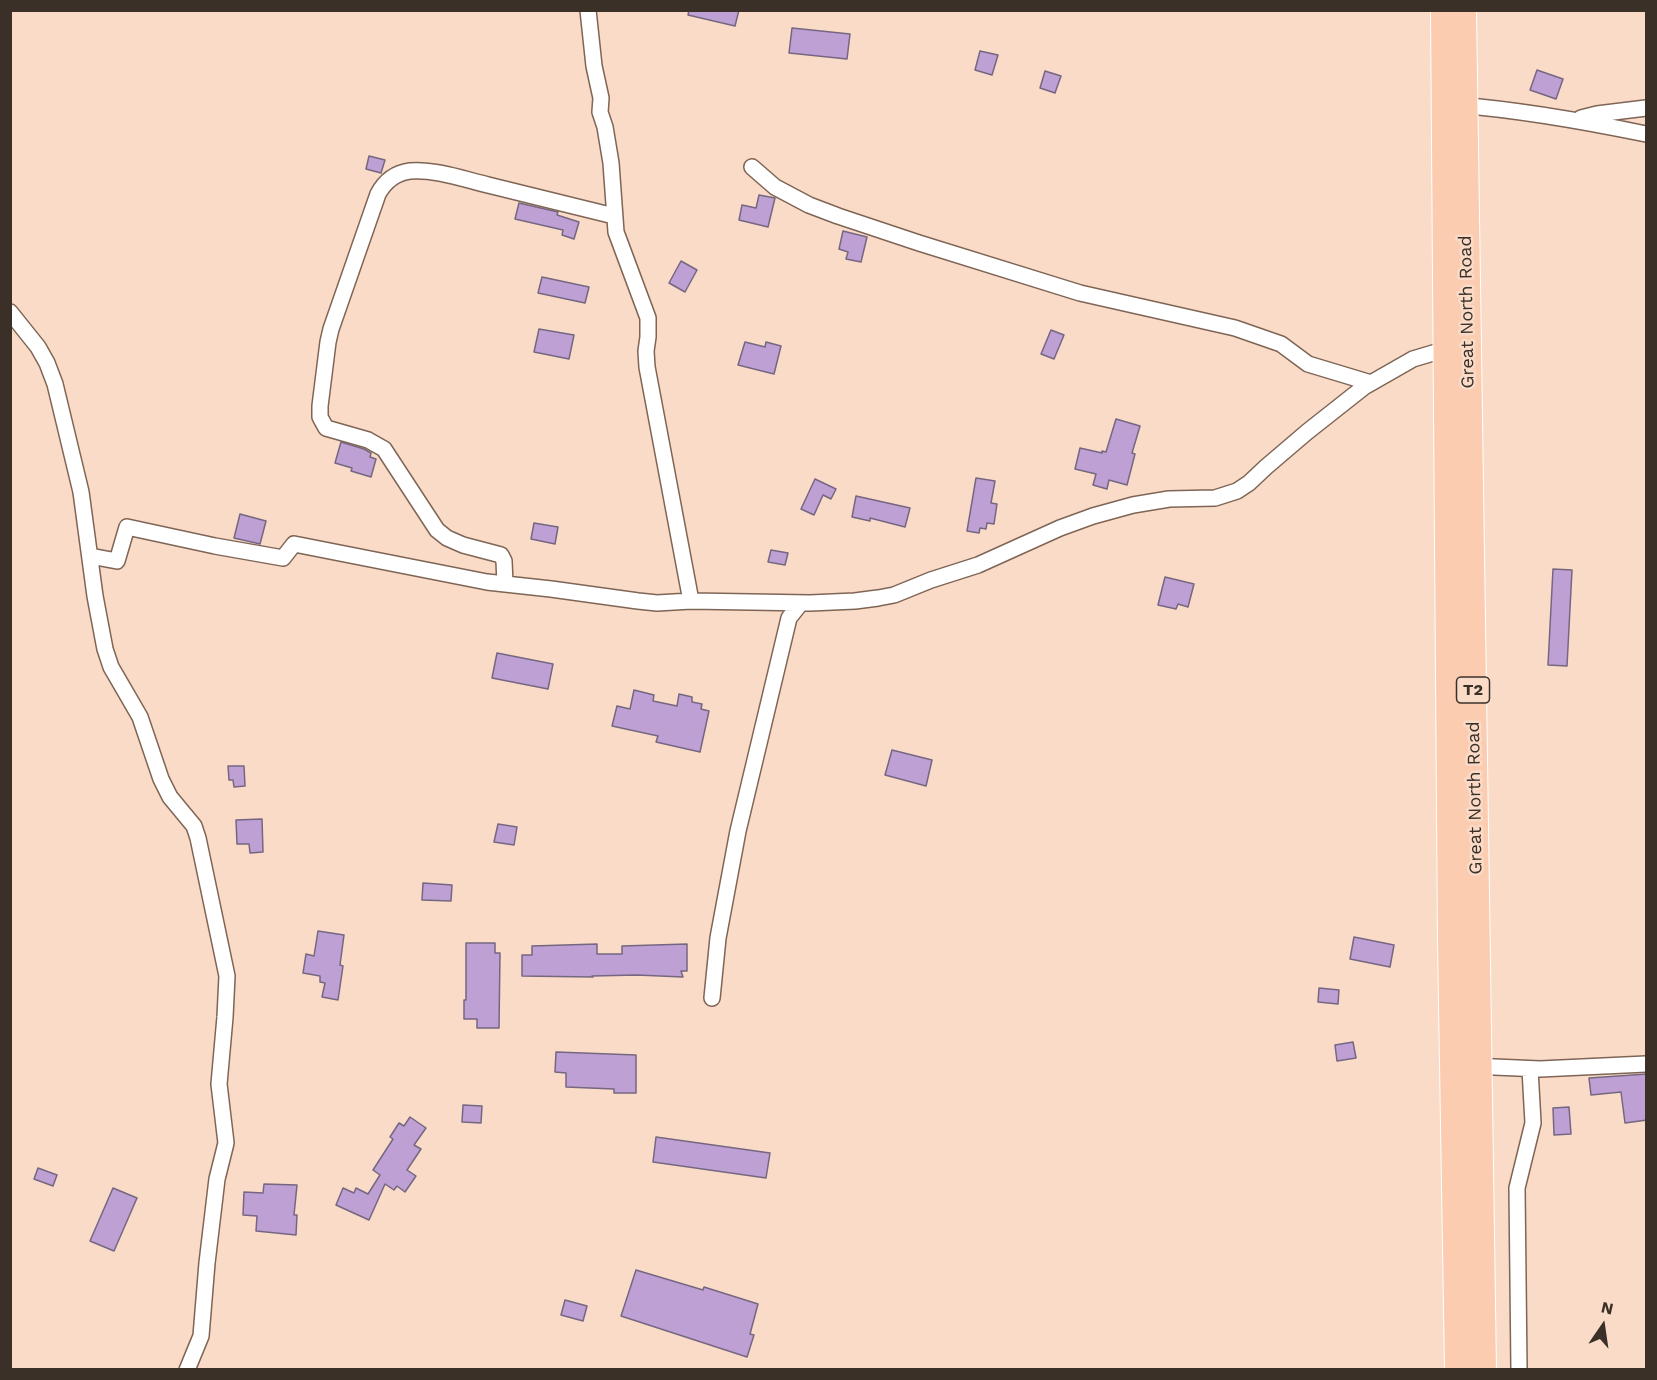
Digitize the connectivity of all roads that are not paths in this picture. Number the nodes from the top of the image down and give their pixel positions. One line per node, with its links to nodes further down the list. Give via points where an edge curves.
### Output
1 (588, 10): 9 (street, via 600,112 611,163)
2 (1444, 10): 4 (highway, Great North Road / T2)
3 (1463, 10): 4 (highway, Great North Road / T2)
4 (1455, 104): 6 (street); 11 (highway, Great North Road / T2, via 1446,205)
5 (1647, 108): 6 (street)
6 (1575, 119): 7 (street)
7 (1647, 134)
8 (752, 167): 12 (street, via 776,187 838,216 1080,293 1235,328 1281,344 1308,364)
9 (614, 216): 14 (street, via 425,171 394,176 378,194 327,342 320,406 326,428 368,440 384,449 437,530 453,542 501,555); 15 (street, via 616,232 648,318 648,367)
10 (10, 312): 13 (street, via 38,347 55,384 81,492)
11 (1457, 347): 12 (street, via 1413,359); 19 (highway, Great North Road / T2, via 1450,906)
12 (1371, 383): 16 (street, via 1306,432 1249,483 1226,496 1169,499 1092,516 978,565 894,595)
13 (90, 556): 14 (street, via 117,561 127,527 283,558 294,544); 21 (street, via 99,620 111,667 140,717 170,797 194,826 198,838 227,976 219,1084 226,1143 217,1179 201,1336)
14 (505, 584): 15 (street, via 648,602)
15 (691, 601): 16 (street)
16 (801, 603): 17 (street, via 789,618 738,831 718,938)
17 (712, 998)
18 (1647, 1064): 20 (street)
19 (1466, 1066): 20 (street); 22 (highway, Great North Road / T2); 23 (highway, Great North Road / T2)
20 (1530, 1069): 24 (street, via 1533,1123 1516,1188)
21 (187, 1370)
22 (1458, 1370)
23 (1483, 1370)
24 (1519, 1370)

